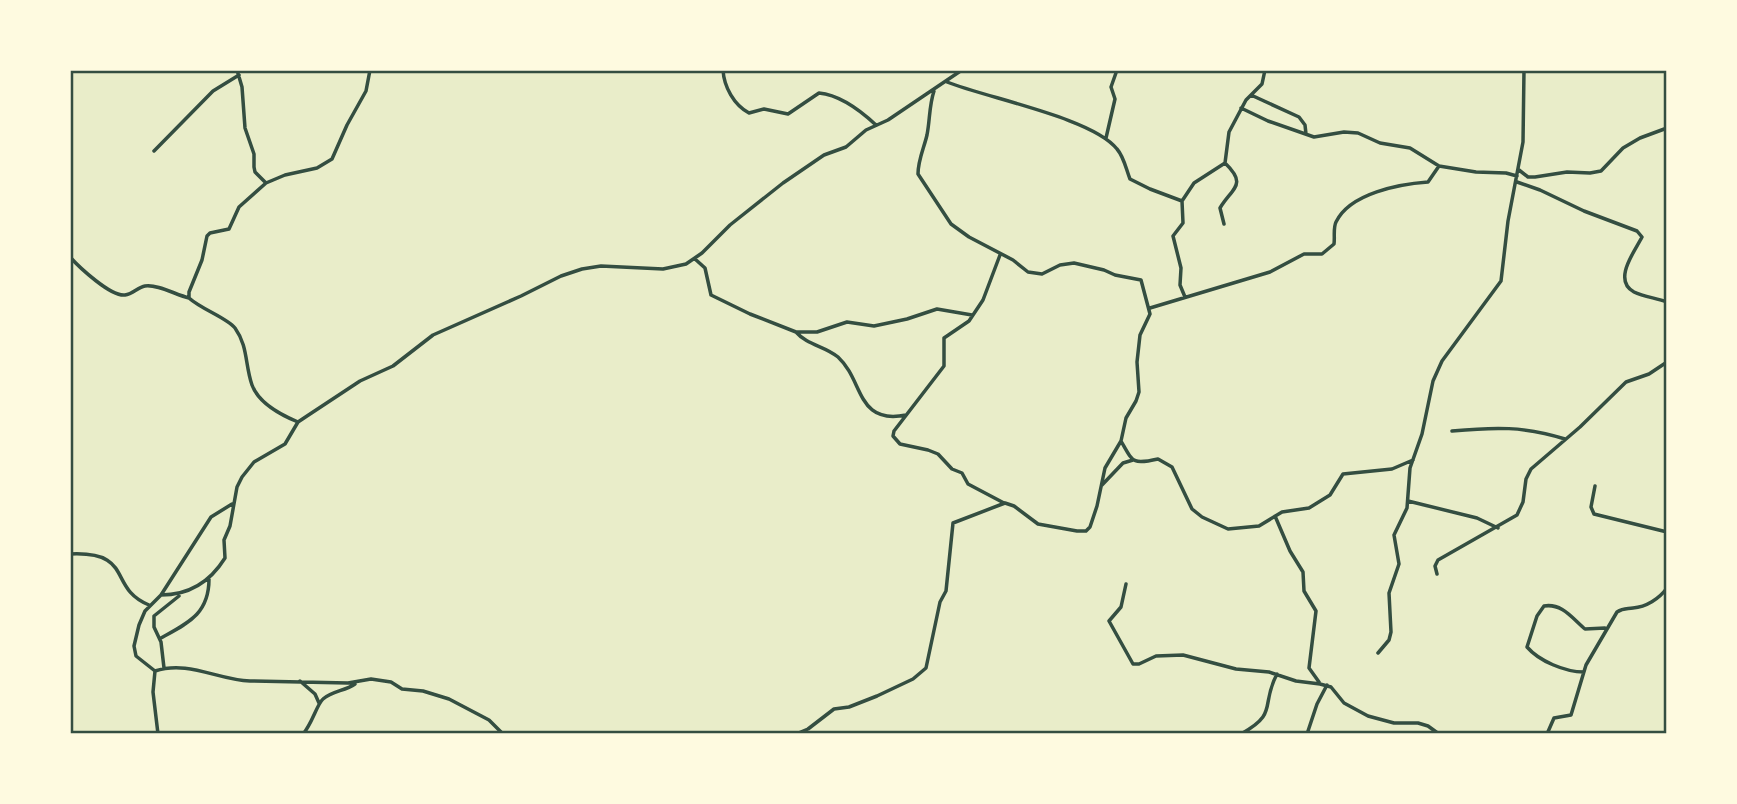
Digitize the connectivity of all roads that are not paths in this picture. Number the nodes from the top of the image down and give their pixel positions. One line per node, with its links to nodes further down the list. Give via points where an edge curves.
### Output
1 (237, 70): 8 (street)
2 (370, 70): 22 (street, via 366,91 332,159)
3 (723, 70): 13 (street, via 730,94 749,113 764,109 788,114 819,93 836,96)
4 (962, 70): 9 (street)
5 (1116, 70): 16 (street)
6 (1265, 70): 11 (street, via 1262,84)
7 (1524, 70): 20 (street, via 1524,134)
8 (239, 75): 17 (street, via 213,91); 22 (street, via 254,167)
9 (947, 82): 10 (street); 16 (street, via 1069,122)
10 (935, 89): 13 (street); 25 (street, via 918,177 951,225)
11 (1251, 95): 12 (street); 15 (street, via 1299,117)
12 (1241, 108): 15 (street); 18 (street, via 1229,132)
13 (876, 125): 27 (street, via 783,183)
14 (1667, 128): 20 (street, via 1623,148 1601,171 1535,177)
15 (1306, 135): 19 (street, via 1358,133 1409,148)
16 (1106, 139): 23 (street, via 1120,152 1130,179)
17 (154, 152)
18 (1225, 163): 23 (street, via 1194,183); 24 (street, via 1237,178 1220,208)
19 (1439, 166): 20 (street); 28 (street, via 1427,182 1388,187 1355,203 1337,220 1334,244 1328,251 1304,254 1270,272)
20 (1518, 173): 21 (street)
21 (1517, 181): 30 (street, via 1637,231 1642,237 1628,260 1626,284 1635,292); 41 (street, via 1501,281 1436,371)
22 (266, 183): 29 (street, via 239,207 231,228 207,236)
23 (1182, 201): 28 (street, via 1183,223 1173,236)
24 (1224, 224)
25 (1000, 255): 31 (street, via 1037,274 1074,263 1138,278); 32 (street)
26 (70, 257): 29 (street, via 83,272 120,295 150,286)
27 (695, 259): 33 (street, via 705,268 711,295); 36 (street, via 671,268 601,266 561,276 433,335 393,366 360,381)
28 (1185, 297): 31 (street)
29 (189, 299): 36 (street, via 232,324 247,353 257,393 275,411)
30 (1667, 302)
31 (1150, 308): 39 (street, via 1140,335 1139,392)
32 (973, 315): 33 (street, via 937,309 874,326 847,321 817,332); 35 (street, via 944,338 944,366)
33 (796, 332): 35 (street, via 844,364 860,396 878,415)
34 (1667, 362): 38 (street, via 1629,380)
35 (908, 415): 46 (street, via 893,433 897,443 933,452 962,473 968,484)
36 (298, 422): 45 (street, via 285,443 247,470)
37 (1452, 431): 38 (street, via 1499,427 1539,430)
38 (1565, 439): 48 (street, via 1531,469 1520,510)
39 (1121, 441): 40 (street); 42 (street)
40 (1133, 460): 42 (street, via 1123,463); 47 (street, via 1158,459 1172,467 1192,509 1221,528 1259,526)
41 (1413, 460): 44 (street); 47 (street, via 1392,469 1343,474 1331,495 1309,508)
42 (1101, 486): 46 (street, via 1094,520 1083,531 1038,524)
43 (1595, 486): 49 (street, via 1594,514)
44 (1408, 501): 48 (street, via 1477,518); 60 (street, via 1394,535 1399,564 1389,593 1391,632)
45 (234, 503): 52 (street, via 223,544 225,558); 56 (street, via 211,517)
46 (1005, 503): 73 (street, via 953,523 946,591 926,668 849,707 834,709)
47 (1275, 516): 67 (street, via 1303,572 1304,592 1316,611 1308,668)
48 (1498, 528): 51 (street, via 1438,560)
49 (1667, 533)
50 (70, 554): 57 (street, via 108,558 124,584)
51 (1437, 574)
52 (209, 579): 55 (street); 59 (street, via 207,600 197,614)
53 (1126, 584): 64 (street, via 1121,607 1109,621 1133,664 1156,656 1183,655)
54 (1667, 588): 58 (street, via 1641,607 1620,610)
55 (181, 594): 56 (street); 59 (street, via 155,616)
56 (161, 595): 57 (street)
57 (149, 605): 62 (street, via 134,652)
58 (1605, 628): 63 (street); 63 (street, via 1585,629 1553,605 1544,606 1538,615 1527,647 1548,662)
59 (160, 638): 61 (street)
60 (1378, 653)
61 (164, 668): 62 (street); 65 (street, via 200,670 236,680)
62 (155, 671): 70 (street)
63 (1584, 672): 77 (street, via 1571,715 1554,718)
64 (1277, 674): 67 (street); 74 (street, via 1263,720)
65 (300, 681): 66 (street); 69 (street)
66 (356, 682): 69 (street); 72 (street, via 391,682 408,691 440,696 489,720)
67 (1320, 684): 68 (street)
68 (1327, 685): 75 (street); 76 (street, via 1350,708 1368,716 1418,723)
69 (319, 703): 71 (street)
70 (158, 734)
71 (303, 734)
72 (503, 734)
73 (796, 734)
74 (1241, 734)
75 (1307, 734)
76 (1439, 734)
77 (1547, 734)

